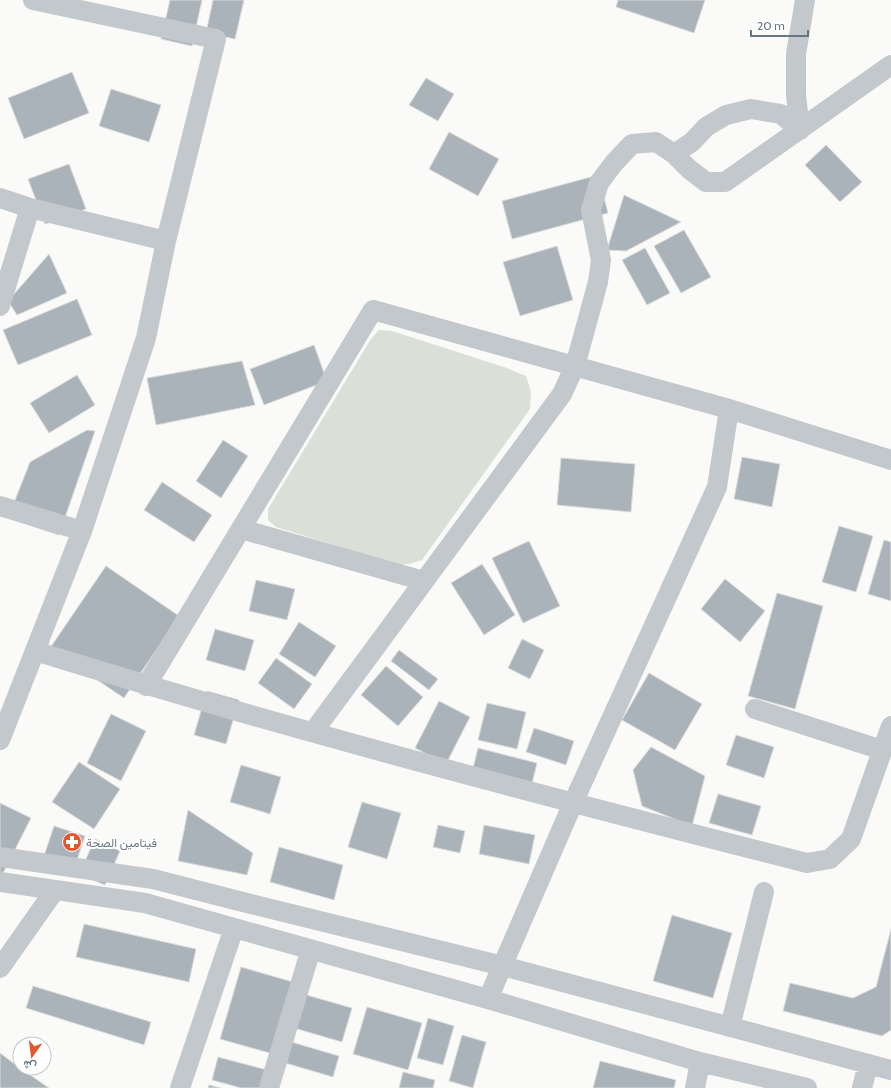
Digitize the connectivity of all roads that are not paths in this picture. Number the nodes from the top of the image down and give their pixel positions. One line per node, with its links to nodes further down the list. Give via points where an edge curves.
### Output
1 (33, 0): 8 (street, via 216,39)
2 (805, 0): 4 (street, via 796,54 796,95)
3 (891, 65): 4 (street)
4 (800, 130): 5 (street, via 781,114 751,109 726,115 706,127 692,142); 5 (street, via 725,182 706,182)
5 (674, 154): 10 (street, via 656,142 632,144 599,183 591,210 601,260 598,282)
6 (0, 198): 7 (street)
7 (30, 208): 8 (street); 9 (street)
8 (166, 240): 15 (street, via 146,338)
9 (0, 306)
10 (575, 366): 11 (street); 14 (street, via 373,310); 16 (street, via 562,394)
11 (729, 409): 12 (street); 24 (street, via 717,487)
12 (891, 460)
13 (0, 506): 15 (street)
14 (240, 529): 16 (street); 18 (street)
15 (82, 531): 17 (street)
16 (424, 581): 21 (street)
17 (35, 651): 18 (street); 22 (street)
18 (146, 686): 21 (street)
19 (756, 709): 23 (street)
20 (891, 726): 23 (street)
21 (313, 732): 24 (street)
22 (0, 740)
23 (882, 750): 24 (street, via 851,839 830,859 807,863)
24 (573, 803): 31 (street)
25 (0, 857): 31 (street, via 153,878)
26 (0, 882): 27 (street)
27 (55, 890): 29 (street, via 145,903); 32 (street)
28 (764, 892): 34 (street)
29 (234, 928): 30 (street); 38 (street)
30 (311, 949): 33 (street); 39 (street)
31 (503, 966): 33 (street); 34 (street)
32 (0, 968)
33 (488, 999): 35 (street)
34 (730, 1027): 36 (street)
35 (700, 1062): 40 (street); 41 (street)
36 (868, 1064): 37 (street); 42 (street)
37 (891, 1070)
38 (180, 1088)
39 (269, 1088)
40 (695, 1088)
41 (807, 1088)
42 (862, 1088)

